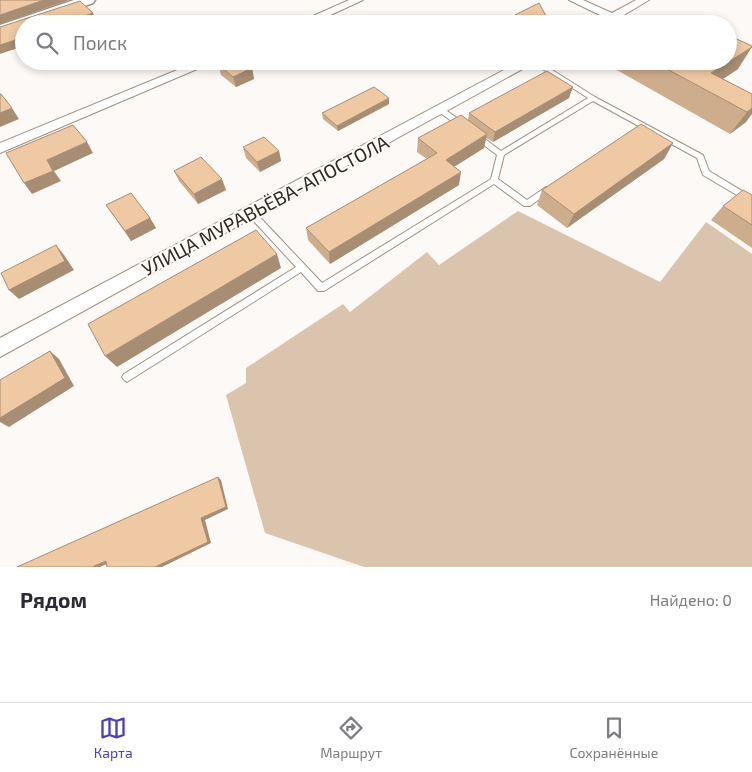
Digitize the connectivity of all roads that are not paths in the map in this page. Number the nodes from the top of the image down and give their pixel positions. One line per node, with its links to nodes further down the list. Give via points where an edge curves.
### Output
1 (88, 0): 5 (street)
2 (358, 0): 6 (street)
3 (574, 0): 7 (street)
4 (644, 0): 8 (street)
5 (44, 15)
6 (322, 15)
7 (608, 15)
8 (617, 15)
9 (15, 25): 10 (street)
10 (0, 30)
11 (188, 70): 18 (street)
12 (515, 70): 15 (street, УЛИЦА МУРАВЬЁВА-АПОСТОЛА)
13 (547, 70): 14 (lane)
14 (593, 98): 16 (lane); 19 (lane)
15 (441, 110): 19 (lane); 23 (street, УЛИЦА МУРАВЬЁВА-АПОСТОЛА)
16 (644, 126): 17 (lane); 22 (lane, via 700,158 706,173)
17 (636, 131)
18 (0, 148)
19 (501, 154): 20 (lane)
20 (494, 180): 21 (lane, via 527,204); 24 (lane, via 321,288)
21 (558, 183)
22 (752, 201)
23 (251, 213): 24 (lane); 25 (street, УЛИЦА МУРАВЬЁВА-АПОСТОЛА)
24 (302, 267): 26 (lane)
25 (0, 348)
26 (127, 377)

